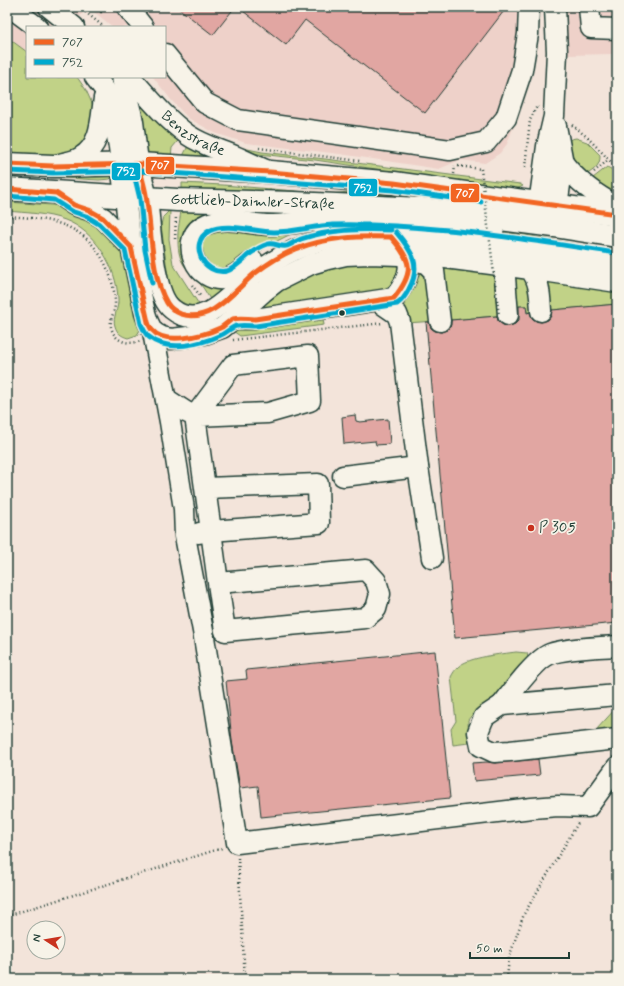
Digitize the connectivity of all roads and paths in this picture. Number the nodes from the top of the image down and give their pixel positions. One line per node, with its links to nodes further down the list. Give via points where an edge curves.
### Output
1 (10, 7): 10 (street)
2 (49, 7): 11 (street)
3 (80, 7): 12 (path)
4 (94, 7): 5 (path, via 101,12)
5 (104, 7)
6 (127, 7): 13 (street)
7 (528, 7): 15 (street, via 528,34 522,70 506,118 486,142 450,150 238,120 205,103)
8 (555, 7): 19 (street, via 557,52)
9 (589, 7): 14 (street, via 591,28)
10 (36, 26)
11 (73, 26)
12 (103, 26)
13 (142, 26)
14 (617, 29)
15 (166, 55)
16 (122, 78): 22 (street, via 133,120)
17 (131, 78): 25 (street, Benzstraße, via 160,110 189,135 208,146)
18 (100, 84): 22 (street, via 111,104); 23 (street, via 101,123 96,141 86,154)
19 (554, 116): 20 (street); 24 (path, via 587,137); 32 (street, via 547,146)
20 (563, 163): 31 (street, via 597,196); 32 (street)
21 (7, 164): 23 (main road, Gottlieb-Daimler-Straße)
22 (130, 165): 23 (main road, Gottlieb-Daimler-Straße); 25 (main road, Gottlieb-Daimler-Straße); 29 (street); 30 (street)
23 (53, 166)
24 (617, 168)
25 (270, 172): 32 (main road, Gottlieb-Daimler-Straße, via 394,182)
26 (454, 174): 49 (path, bridge, via 455,166 481,169)
27 (7, 189): 28 (main road, Gottlieb-Daimler-Straße)
28 (56, 192): 29 (main road, Gottlieb-Daimler-Straße); 39 (street, via 74,205 103,218)
29 (125, 196): 30 (main road, Gottlieb-Daimler-Straße); 39 (street)
30 (147, 198): 32 (main road, Gottlieb-Daimler-Straße); 47 (street, via 152,249 159,284 166,302)
31 (617, 206)
32 (547, 214): 33 (main road, Gottlieb-Daimler-Straße); 35 (main road, Gottlieb-Daimler-Straße)
33 (617, 214)
34 (7, 216): 52 (path, via 56,222 82,235 100,255 110,278 115,305 110,325 112,332 120,341 132,343)
35 (617, 236)
36 (391, 237): 37 (street); 40 (street, via 339,237 303,246); 41 (street)
37 (463, 244): 42 (street, via 489,252); 43 (street, via 484,243)
38 (617, 246): 40 (street, via 518,231 383,219 335,218 273,226 217,221 206,224 199,230 193,240 192,249 193,259 198,268 206,275 216,278 238,274 270,251)
39 (131, 247): 52 (street, via 145,313)
40 (286, 254): 47 (street, via 255,274 211,311 199,316 187,316)
41 (406, 256): 42 (street, via 430,256); 46 (street, via 409,264 404,286 394,298); 50 (street, via 346,255 311,264 277,281); 51 (street, via 427,264 434,272)
42 (504, 265): 44 (street); 49 (street)
43 (617, 267)
44 (530, 269): 45 (street); 48 (street, via 538,282)
45 (617, 282)
46 (378, 301): 50 (street, via 255,319); 57 (street, via 397,314 400,322)
47 (172, 309): 52 (street)
48 (541, 311)
49 (504, 315)
50 (233, 319): 52 (street, via 222,328 188,337 171,339)
51 (440, 321)
52 (153, 332): 53 (street)
53 (166, 399): 54 (street); 56 (street)
54 (195, 416): 54 (street, via 268,413 310,401 308,356 233,365); 55 (street)
55 (198, 439): 56 (street); 59 (street)
56 (173, 442): 61 (street, via 184,509)
57 (418, 466): 58 (street); 62 (street)
58 (343, 476)
59 (205, 488): 60 (street); 60 (street, via 318,484 319,523)
60 (211, 531): 61 (street); 63 (street)
61 (185, 536): 64 (street)
62 (432, 558)
63 (218, 584): 65 (street); 65 (street, via 366,570 376,581 380,594 376,609 365,618)
64 (203, 630): 65 (street); 72 (street)
65 (225, 631)
66 (617, 646): 68 (street, via 549,654 534,666)
67 (617, 695): 68 (street)
68 (502, 705): 69 (street, via 484,717 478,732 480,746 494,752)
69 (617, 739)
70 (617, 767): 71 (street)
71 (588, 807): 72 (street, via 558,806); 75 (path, via 524,914 509,958)
72 (237, 843): 73 (path); 74 (path)
73 (7, 916)
74 (245, 979)
75 (507, 979)

